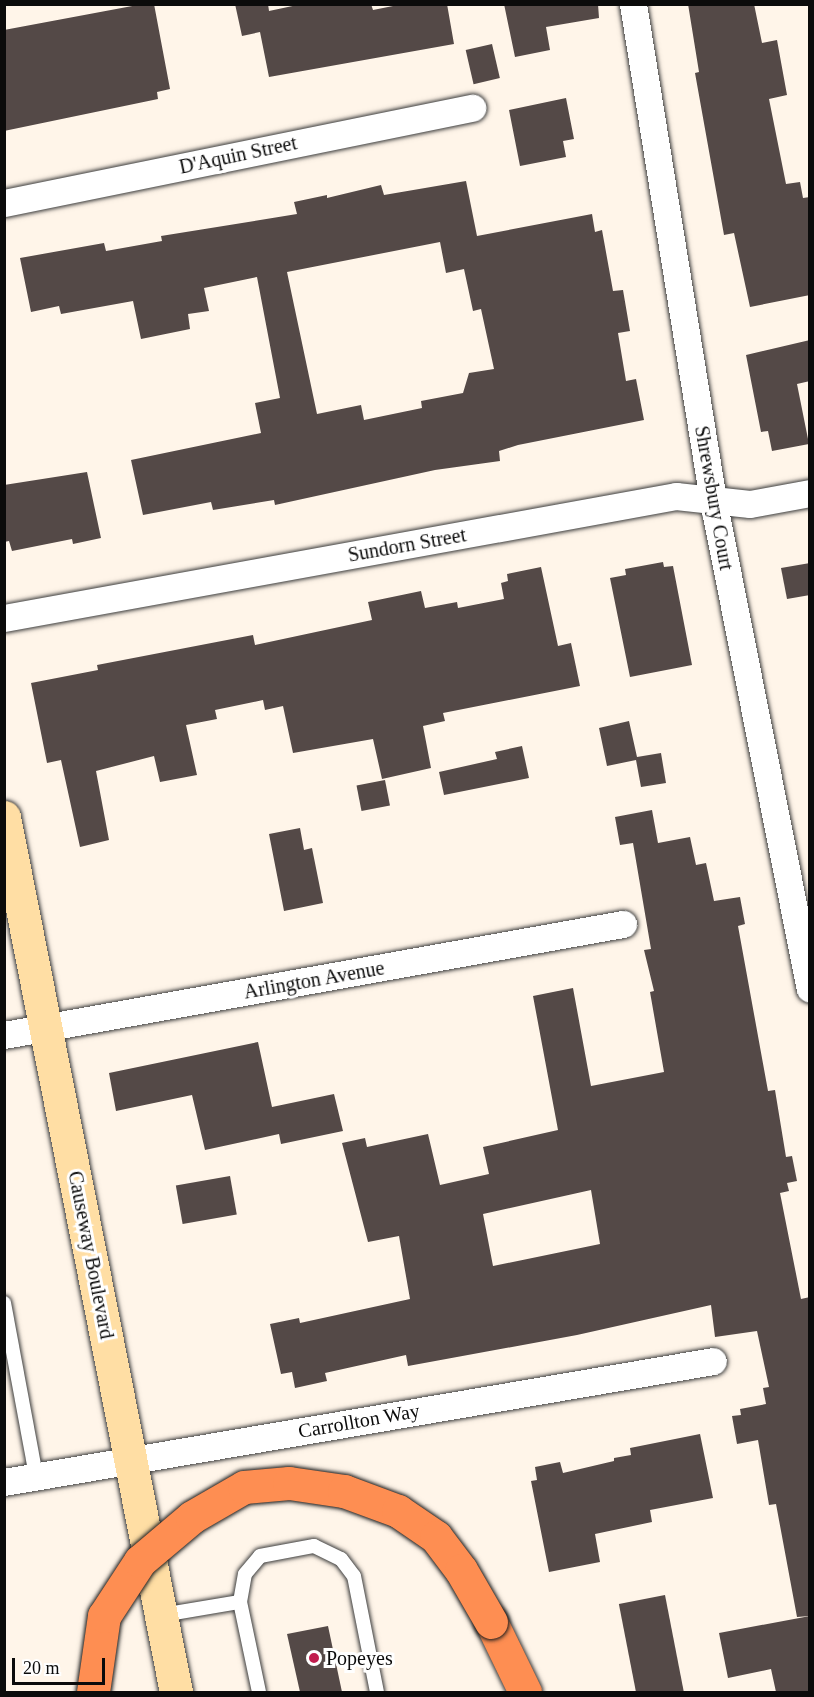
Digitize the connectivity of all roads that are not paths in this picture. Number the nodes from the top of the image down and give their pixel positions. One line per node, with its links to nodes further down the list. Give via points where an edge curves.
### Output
1 (633, 4): 5 (street, Shrewsbury Court)
2 (472, 108): 3 (street, D'Aquin Street)
3 (4, 203)
4 (810, 493): 5 (street, Sundorn Street, via 750,504)
5 (713, 500): 6 (street, Sundorn Street, via 676,496); 9 (street, Shrewsbury Court)
6 (4, 618)
7 (4, 817): 10 (main road, Causeway Boulevard)
8 (623, 924): 10 (street, Arlington Avenue)
9 (810, 988)
10 (46, 1029): 11 (street, Arlington Avenue); 14 (main road, Causeway Boulevard)
11 (4, 1035)
12 (4, 1303): 15 (lane)
13 (713, 1361): 14 (street, Carrollton Way)
14 (132, 1460): 15 (street, Carrollton Way); 18 (main road, Causeway Boulevard)
15 (36, 1476): 16 (street, Carrollton Way)
16 (4, 1482)
17 (240, 1602): 18 (lane); 21 (lane); 22 (lane, via 245,1574 260,1556 314,1546 341,1560 354,1576)
18 (162, 1615): 20 (main road, Causeway Boulevard)
19 (93, 1692): 23 (highway, bridge, via 104,1616 140,1561 192,1517 244,1487 289,1482 344,1491 398,1511 436,1537 461,1570 491,1622)
20 (176, 1692)
21 (259, 1692)
22 (377, 1692)
23 (525, 1692)

